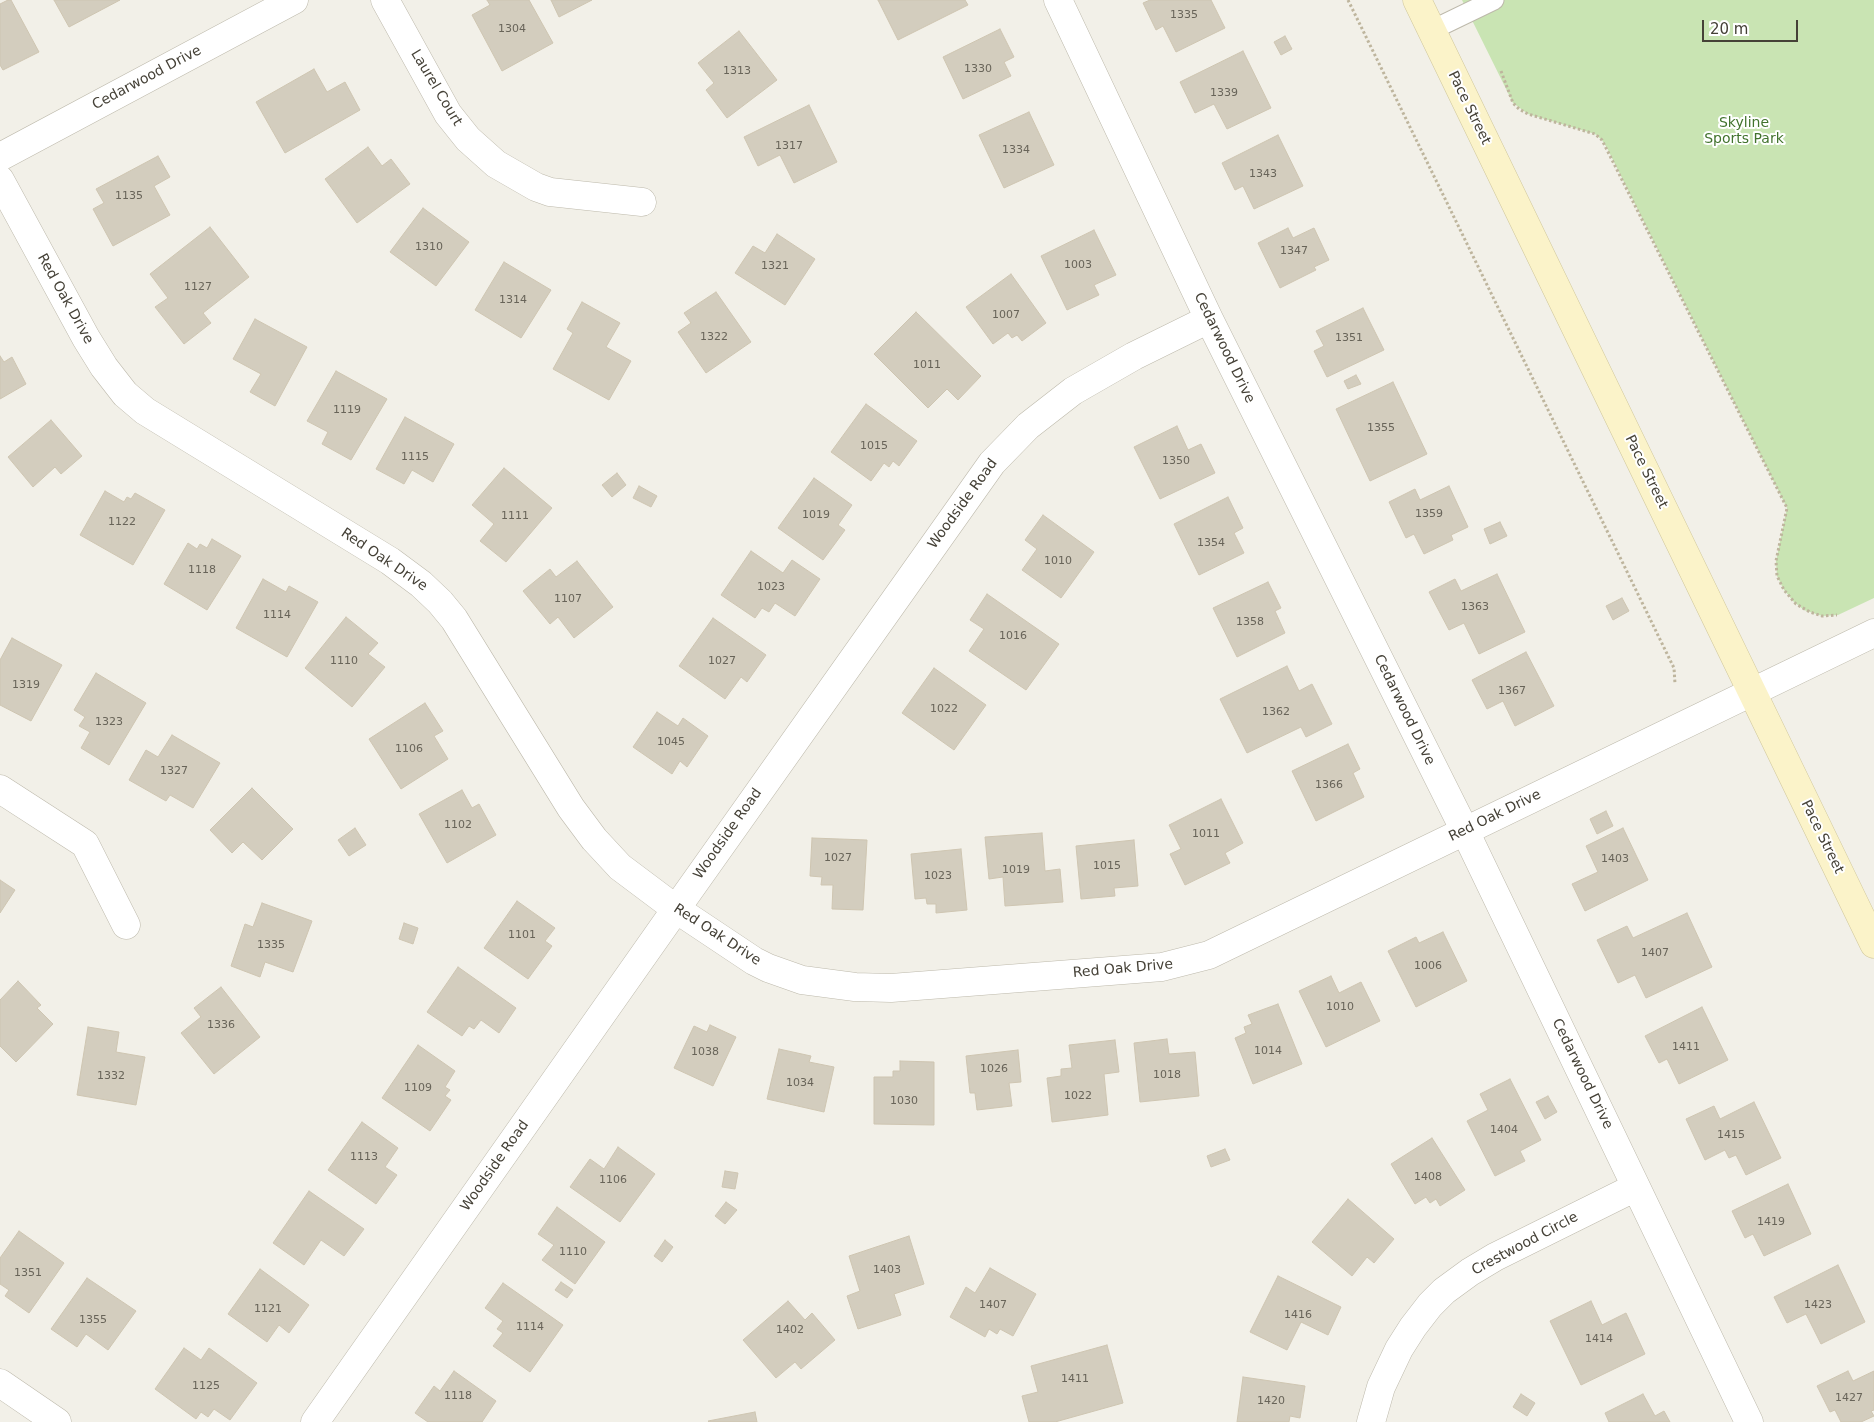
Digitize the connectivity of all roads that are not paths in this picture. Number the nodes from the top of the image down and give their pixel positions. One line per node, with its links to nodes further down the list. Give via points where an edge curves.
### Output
1 (294, 0): 7 (street, Cedarwood Drive)
2 (385, 0): 9 (street, Laurel Court, via 448,114 468,139 496,164 550,192)
3 (1058, 0): 10 (street, Cedarwood Drive)
4 (1417, 0): 6 (main road, Pace Street)
5 (1494, 0): 6 (lane)
6 (1432, 30): 12 (main road, Pace Street)
7 (0, 156)
8 (0, 180): 15 (street, Red Oak Drive, via 86,338 125,394 152,416 390,561 432,593 454,619 571,808 594,839 620,867)
9 (642, 202)
10 (1209, 319): 14 (street, Cedarwood Drive); 15 (street, Woodside Road, via 1073,392 1028,426 997,457)
11 (1874, 633): 12 (street, Red Oak Drive)
12 (1752, 692): 14 (street, Red Oak Drive); 17 (main road, Pace Street)
13 (0, 789): 16 (street, via 85,844)
14 (1465, 831): 15 (street, Red Oak Drive, via 1224,949 1162,967 891,988 836,985 802,980 768,968); 18 (street, Cedarwood Drive)
15 (676, 909): 21 (street, Woodside Road)
16 (126, 925)
17 (1874, 944)
18 (1636, 1187): 22 (street, Crestwood Circle, via 1495,1257 1444,1291 1399,1349 1381,1387); 23 (street, Cedarwood Drive)
19 (0, 1383): 20 (street)
20 (57, 1422)
21 (315, 1422)
22 (1371, 1422)
23 (1749, 1422)

